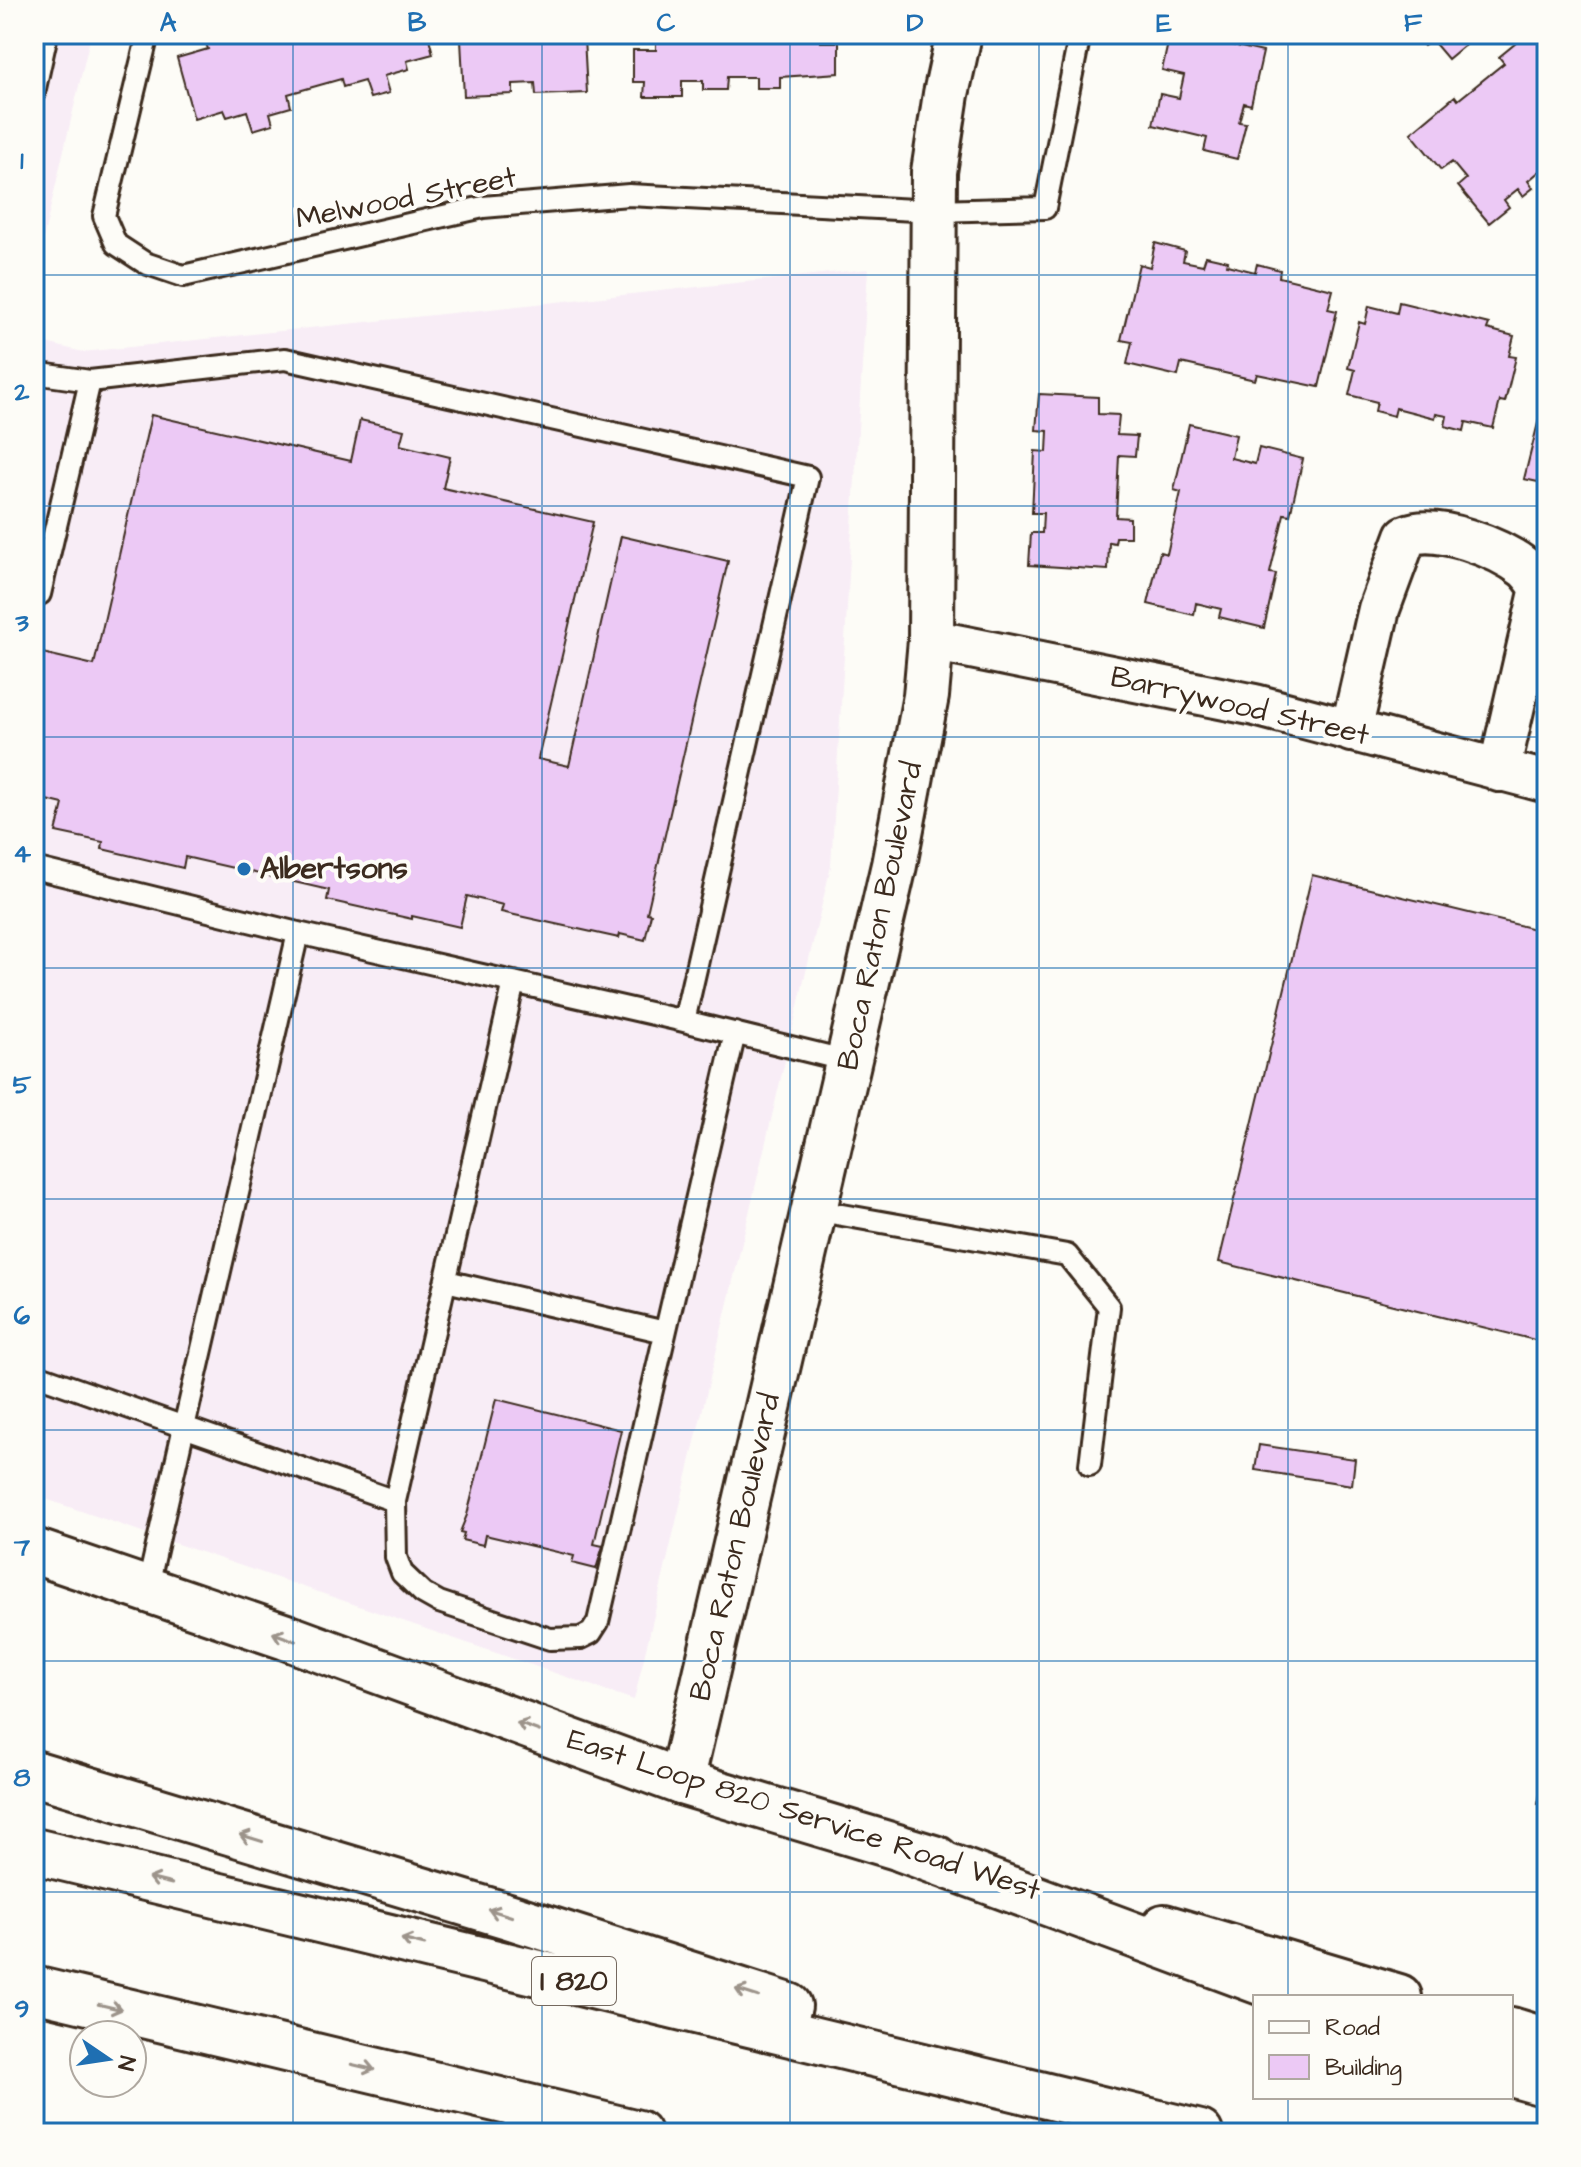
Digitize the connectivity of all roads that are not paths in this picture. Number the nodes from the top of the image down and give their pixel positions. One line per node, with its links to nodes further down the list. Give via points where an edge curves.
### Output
1 (47, 34): 5 (lane)
2 (148, 34): 6 (lane, Melwood Street, via 104,216 116,244 145,263 183,276 483,207 629,195)
3 (959, 34): 6 (main road, Boca Raton Boulevard, via 934,172)
4 (1080, 34): 6 (lane, Melwood Street, via 1045,208)
5 (34, 93)
6 (934, 211): 10 (main road, Boca Raton Boulevard)
7 (34, 373): 8 (lane)
8 (90, 381): 9 (lane); 17 (lane, via 285,359 808,477)
9 (40, 594)
10 (931, 640): 11 (street, Barrywood Street, via 1255,705); 19 (main road, Boca Raton Boulevard, via 926,696 894,865)
11 (1351, 731): 12 (street, Barrywood Street); 12 (street, via 1379,609 1406,536 1418,530 1441,532 1503,554 1527,570 1541,588)
12 (1499, 771): 13 (street, Barrywood Street)
13 (1547, 782)
14 (34, 868): 15 (lane)
15 (298, 933): 16 (lane); 24 (lane)
16 (514, 982): 17 (lane); 21 (lane)
17 (684, 1021): 18 (lane)
18 (735, 1033): 19 (lane); 22 (lane)
19 (848, 1061): 20 (main road, Boca Raton Boulevard)
20 (814, 1210): 25 (lane, via 1067,1255 1109,1307); 30 (main road, Boca Raton Boulevard)
21 (446, 1281): 22 (lane); 26 (lane)
22 (665, 1332): 26 (lane, via 598,1622 591,1633 550,1639 423,1593 402,1573 396,1557)
23 (34, 1374): 24 (lane)
24 (184, 1427): 26 (lane); 28 (lane)
25 (1090, 1465)
26 (395, 1501)
27 (34, 1551): 28 (main road, East Loop 820 Service Road West)
28 (147, 1590): 30 (main road, East Loop 820 Service Road West, one-way to 28)
29 (34, 1773): 40 (main road, one-way to 29, via 508,1916)
30 (681, 1782): 31 (main road, East Loop 820 Service Road West)
31 (902, 1849): 34 (main road); 35 (main road, East Loop 820 Service Road West)
32 (34, 1851): 40 (main road, I 820, one-way to 32)
33 (34, 1989): 41 (main road, one-way to 41)
34 (1296, 1995)
35 (1392, 1995)
36 (1513, 2031): 37 (main road)
37 (1547, 2041)
38 (1513, 2075): 39 (main road)
39 (1547, 2084)
40 (1115, 2112): 42 (main road, I 820)
41 (638, 2133)
42 (1200, 2133)

